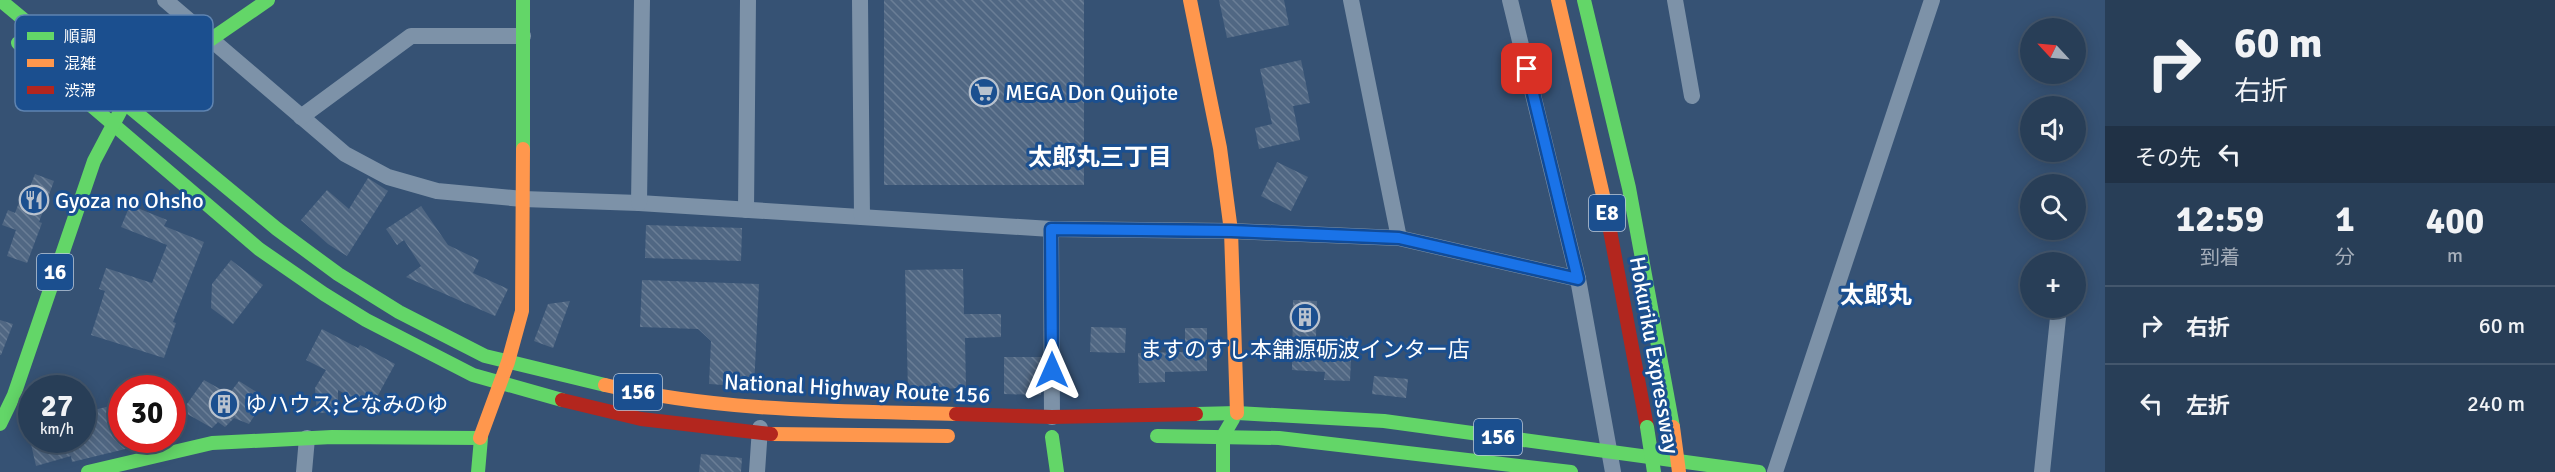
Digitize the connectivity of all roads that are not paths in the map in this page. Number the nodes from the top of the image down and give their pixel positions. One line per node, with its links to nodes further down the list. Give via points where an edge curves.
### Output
1 (0, 0): 15 (main road, National Highway Route 156 / 156)
2 (165, 0): 16 (street)
3 (268, 0): 19 (main road)
4 (523, 0): 18 (main road)
5 (642, 0): 29 (street)
6 (748, 0): 30 (street)
7 (860, 0): 31 (street)
8 (1190, 0): 33 (main road, via 1220,148)
9 (1351, 0): 34 (street)
10 (1510, 0): 35 (street)
11 (1558, 0): 60 (main road, Hokuriku Expressway / E8, bridge, via 1604,194)
12 (1584, 0): 61 (main road, Hokuriku Expressway / E8, bridge, via 1629,188)
13 (1675, 0): 22 (street)
14 (1932, 0): 63 (street)
15 (18, 15)
16 (182, 15)
17 (10, 36): 20 (main road, National Highway Route 156 / 156)
18 (523, 36): 26 (street, via 411,36); 28 (main road)
19 (213, 37)
20 (15, 40)
21 (213, 42): 26 (street)
22 (1692, 96)
23 (100, 111): 27 (main road, National Highway Route 156 / 156)
24 (121, 111): 27 (main road, 16)
25 (135, 111): 37 (main road, National Highway Route 156 / 156, via 338,274 399,312 485,356)
26 (301, 117): 28 (street, via 345,154 388,177 437,191)
27 (114, 123): 38 (main road, National Highway Route 156 / 156, via 259,249 324,294 473,375); 42 (main road, 16, via 94,161 14,395)
28 (523, 198): 29 (street); 37 (main road, via 522,311)
29 (639, 203): 30 (street)
30 (746, 210): 31 (street)
31 (862, 217): 32 (street)
32 (1051, 229): 33 (street); 41 (street)
33 (1231, 231): 34 (street); 40 (main road)
34 (1399, 238): 35 (street)
35 (1578, 279): 51 (street)
36 (2058, 318): 64 (street)
37 (508, 362): 38 (main road); 39 (main road, National Highway Route 156 / 156, via 645,394)
38 (501, 384): 43 (main road, National Highway Route 156 / 156, via 641,419); 49 (main road)
39 (762, 409): 41 (main road, National Highway Route 156 / 156); 43 (street)
40 (1237, 413): 41 (main road, National Highway Route 156 / 156); 46 (main road); 50 (main road); 51 (main road, National Highway Route 156 / 156, via 1384,421)
41 (1052, 417)
42 (0, 424)
43 (760, 434): 44 (main road, National Highway Route 156 / 156); 55 (street)
44 (957, 436)
45 (1144, 436): 46 (main road, 156)
46 (1223, 436): 50 (main road, 156); 57 (main road)
47 (1052, 437): 56 (main road)
48 (307, 438): 49 (main road); 52 (main road, via 212,443); 53 (street)
49 (480, 438): 54 (main road)
50 (1244, 442): 58 (main road, 156, via 1291,439)
51 (1610, 453): 59 (street); 62 (main road, National Highway Route 156 / 156)
52 (88, 472)
53 (304, 472)
54 (478, 472)
55 (758, 472)
56 (1057, 472)
57 (1223, 472)
58 (1571, 472)
59 (1613, 472)
60 (1654, 472)
61 (1679, 472)
62 (1759, 472)
63 (1775, 472)
64 (2042, 472)

